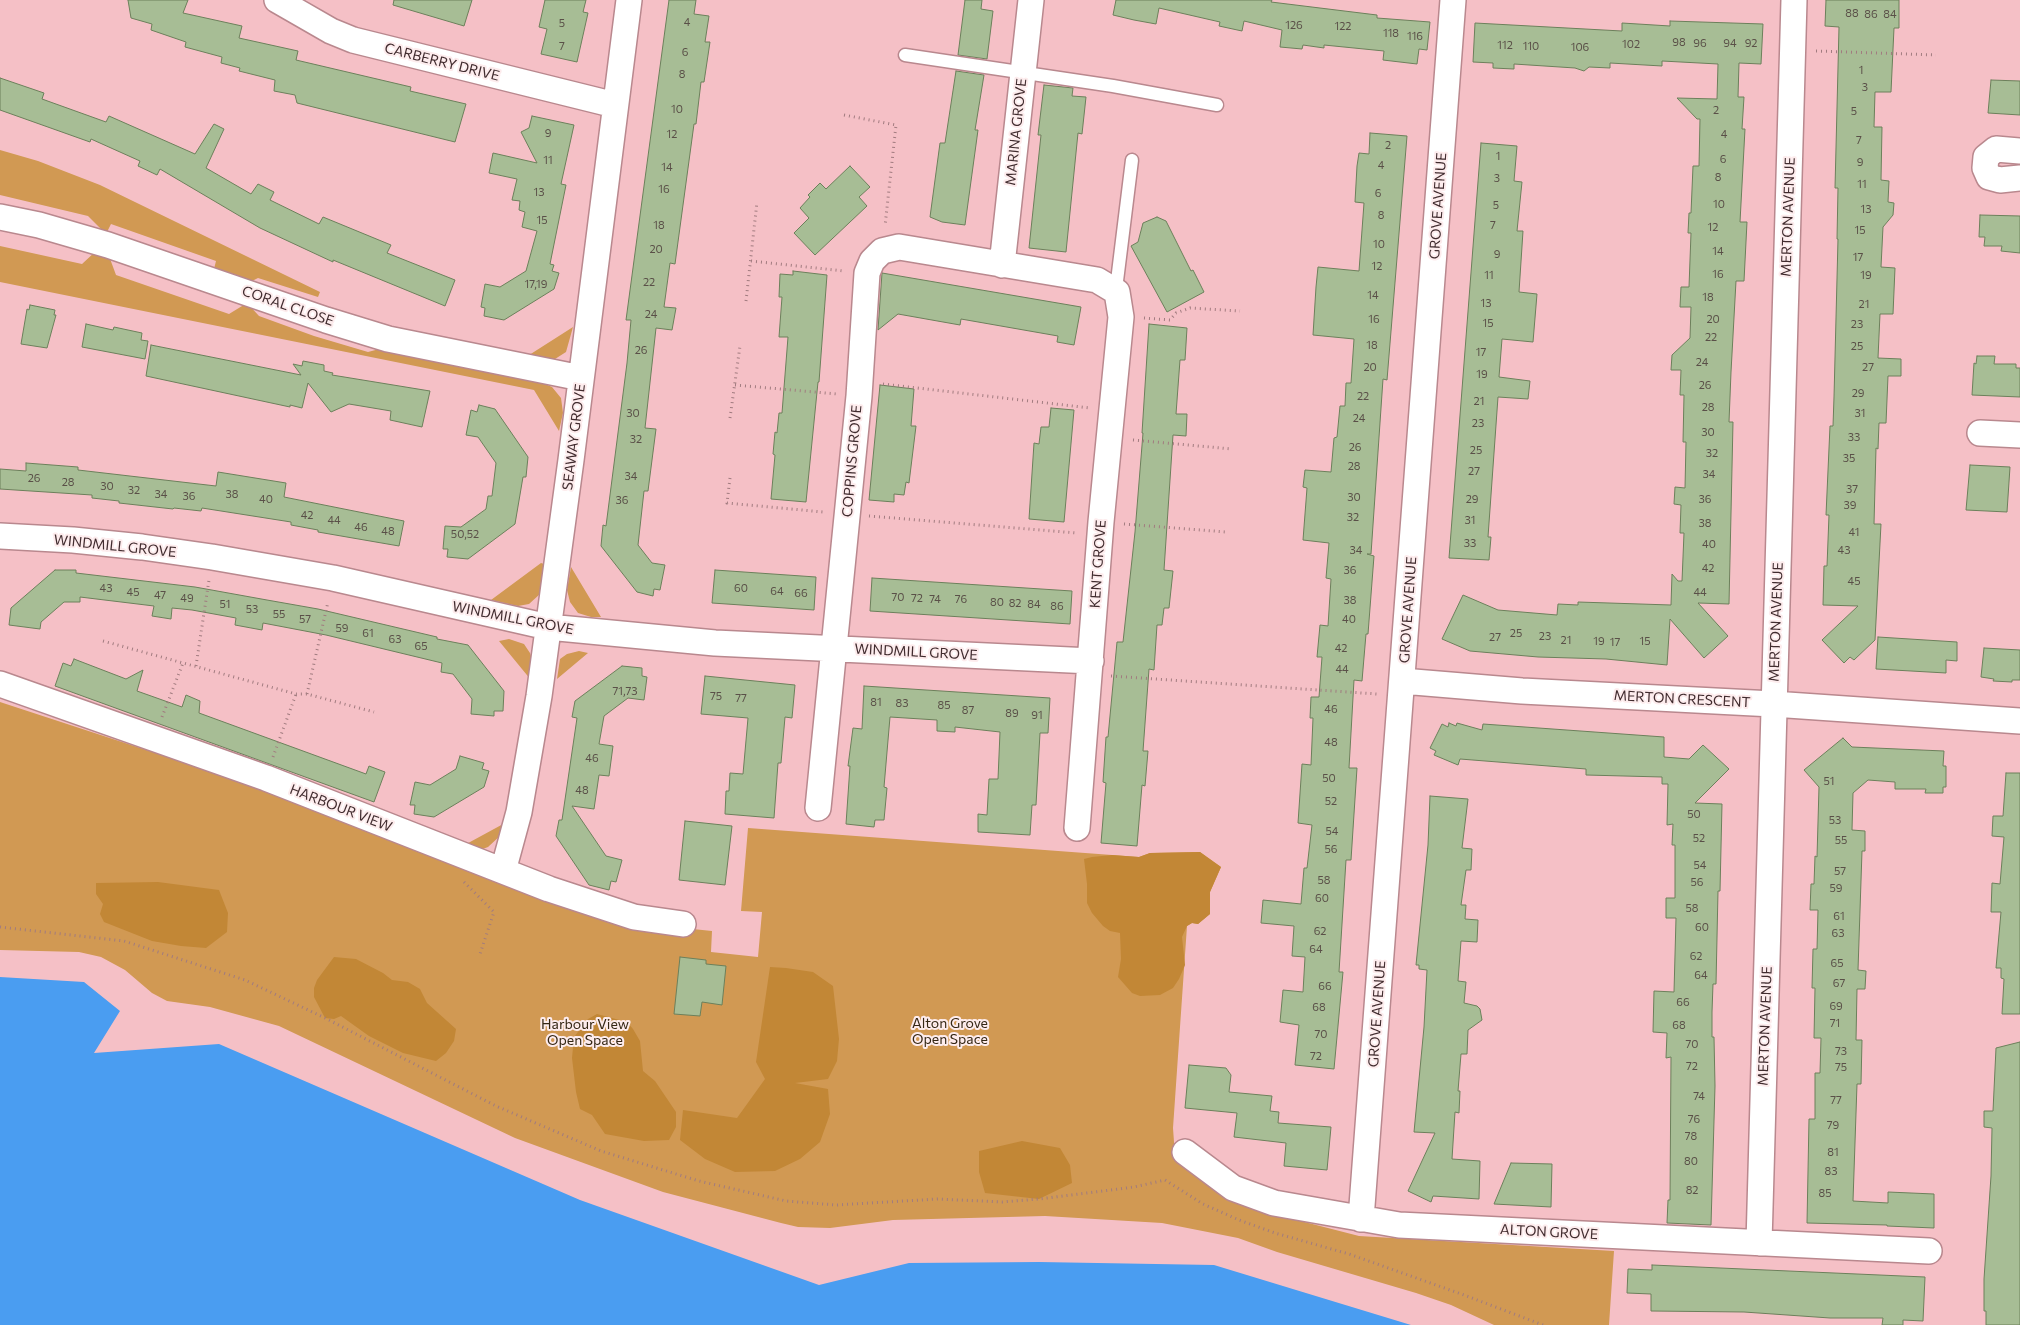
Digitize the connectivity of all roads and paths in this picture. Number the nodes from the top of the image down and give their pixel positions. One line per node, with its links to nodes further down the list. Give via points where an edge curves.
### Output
1 (277, 0): 10 (street, CARBERRY DRIVE, via 331,31 354,40)
2 (629, 0): 10 (street, SEAWAY GROVE)
3 (1031, 0): 9 (street, MARINA GROVE)
4 (1453, 0): 49 (street, GROVE AVENUE)
5 (1794, 0): 6 (street, MERTON AVENUE)
6 (1793, 50): 8 (path); 52 (street, MERTON AVENUE)
7 (905, 55): 9 (lane)
8 (1936, 55)
9 (1022, 72): 11 (lane); 20 (street, MARINA GROVE)
10 (615, 105): 26 (street, SEAWAY GROVE)
11 (1217, 105)
12 (844, 115): 18 (path, via 896,125)
13 (2020, 150): 15 (street, via 1996,149 1986,157 1985,168 1989,177 2000,180)
14 (1132, 160): 23 (lane)
15 (2020, 178)
16 (757, 202): 19 (path)
17 (0, 217): 26 (street, CORAL CLOSE, via 108,245 388,339)
18 (882, 252): 20 (street, via 899,247); 21 (street, via 872,261)
19 (751, 261): 21 (path); 22 (path)
20 (1002, 264): 23 (street, via 1097,280)
21 (867, 274): 28 (street, COPPINS GROVE)
22 (746, 301)
23 (1119, 302): 24 (path, via 1170,320 1176,313 1190,308); 29 (street, KENT GROVE)
24 (1240, 311)
25 (740, 346): 27 (path)
26 (581, 378): 42 (street, SEAWAY GROVE)
27 (736, 385): 28 (path); 30 (path)
28 (859, 388): 29 (path); 36 (street, COPPINS GROVE)
29 (1113, 411): 33 (street, KENT GROVE)
30 (730, 418)
31 (1980, 432): 32 (street)
32 (2020, 435)
33 (1109, 438): 34 (path); 37 (street, KENT GROVE)
34 (1232, 449)
35 (730, 478): 36 (path, via 726,503)
36 (847, 514): 37 (path); 44 (street, COPPINS GROVE)
37 (1101, 529): 38 (path); 47 (street, KENT GROVE)
38 (1226, 532)
39 (0, 536): 40 (street, WINDMILL GROVE, via 113,544)
40 (212, 557): 41 (street, WINDMILL GROVE); 46 (path)
41 (333, 578): 42 (street, WINDMILL GROVE); 51 (path)
42 (548, 627): 44 (street, WINDMILL GROVE, via 715,642); 59 (street, SEAWAY GROVE, via 519,812)
43 (102, 641): 45 (path)
44 (835, 647): 47 (street, WINDMILL GROVE); 57 (street, COPPINS GROVE)
45 (183, 663): 46 (path); 55 (path)
46 (196, 666): 50 (path)
47 (1091, 668): 49 (path); 58 (street, KENT GROVE)
48 (0, 684): 55 (street, HARBOUR VIEW)
49 (1402, 688): 52 (street, MERTON CRESCENT); 65 (street, GROVE AVENUE)
50 (296, 694): 51 (path); 56 (path)
51 (307, 694): 53 (path)
52 (1774, 704): 54 (street, MERTON CRESCENT); 66 (street, MERTON AVENUE)
53 (374, 712)
54 (2020, 720)
55 (154, 738): 56 (street, HARBOUR VIEW)
56 (266, 778): 59 (street, HARBOUR VIEW)
57 (818, 808)
58 (1077, 828)
59 (502, 871): 61 (street, HARBOUR VIEW, via 634,916)
60 (461, 879): 63 (path, via 494,912)
61 (683, 924)
62 (0, 927): 68 (path, via 124,941 245,980 496,1106 601,1151 699,1181 786,1201 836,1205 938,1199 1002,1202 1134,1187 1165,1180 1203,1204 1239,1220 1349,1254)
63 (480, 954)
64 (1185, 1152): 65 (street, ALTON GROVE, via 1233,1188 1274,1203)
65 (1361, 1219): 66 (street, ALTON GROVE, via 1399,1225)
66 (1759, 1243): 67 (street, ALTON GROVE)
67 (1929, 1251)
68 (1543, 1325)

